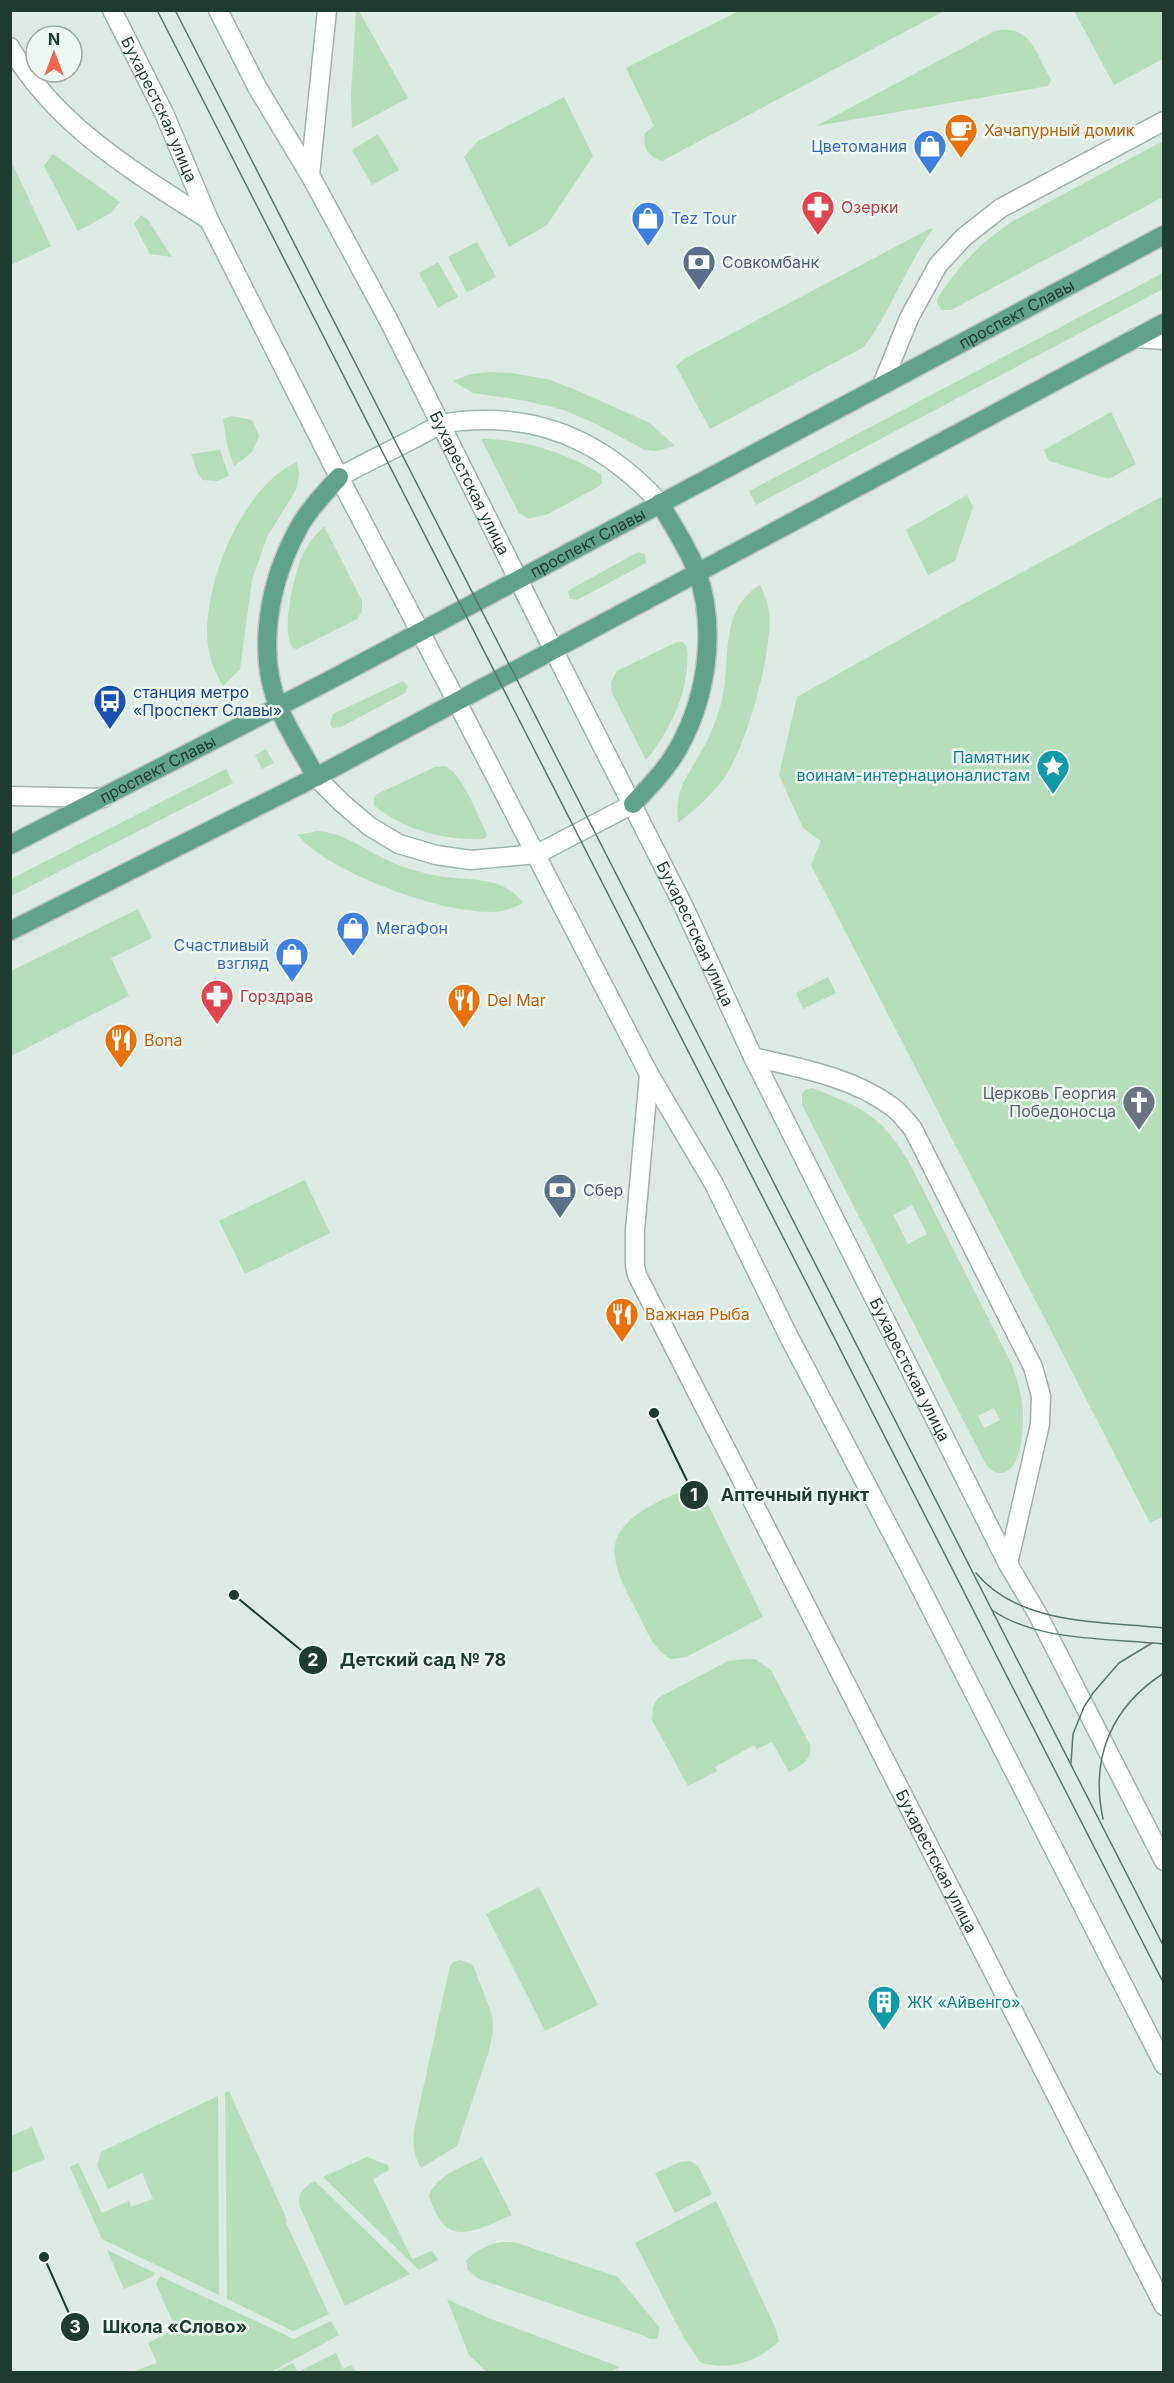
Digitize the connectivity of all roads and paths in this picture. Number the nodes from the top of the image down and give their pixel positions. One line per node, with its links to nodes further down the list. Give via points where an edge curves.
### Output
1 (112, 10): 7 (main road, Бухарестская улица, via 164,113)
2 (218, 10): 6 (main road, Бухарестская улица, via 257,87)
3 (327, 10): 6 (main road)
4 (10, 47): 7 (main road, via 36,85 72,124 146,180)
5 (1164, 121): 12 (main road, via 1001,208 964,237 938,265 909,318)
6 (310, 175): 13 (main road, Бухарестская улица)
7 (209, 220): 14 (main road, Бухарестская улица)
8 (1164, 235): 12 (main road, проспект Славы)
9 (1164, 323): 10 (main road)
10 (1135, 338): 11 (main road); 16 (main road)
11 (1164, 340)
12 (882, 385): 15 (main road, проспект Славы)
13 (441, 425): 14 (main road); 15 (main road, via 502,420 562,433 616,462); 17 (main road, Бухарестская улица)
14 (339, 477): 18 (main road, Бухарестская улица); 21 (main road, via 297,529 272,598 270,671)
15 (660, 503): 16 (main road); 17 (main road, проспект Славы)
16 (697, 572): 19 (main road); 25 (main road, via 705,607 704,680 679,748)
17 (518, 579): 18 (main road, проспект Славы); 19 (main road, Бухарестская улица)
18 (421, 632): 20 (main road, Бухарестская улица); 21 (main road, проспект Славы)
19 (553, 649): 20 (main road); 25 (main road, Бухарестская улица)
20 (458, 702): 22 (main road); 27 (main road, Бухарестская улица)
21 (279, 708): 22 (main road); 24 (main road, проспект Славы)
22 (316, 777): 27 (main road, via 369,826 399,844 471,860); 28 (main road)
23 (10, 796): 24 (main road)
24 (103, 798): 26 (main road, проспект Славы)
25 (633, 804): 27 (main road); 29 (main road, Бухарестская улица)
26 (10, 845)
27 (537, 854): 30 (main road, Бухарестская улица)
28 (10, 932)
29 (753, 1057): 31 (main road, Бухарестская улица); 31 (main road, via 815,1071 852,1085 892,1106 914,1129 1033,1367 1041,1396 1040,1424)
30 (649, 1074): 33 (main road, Бухарестская улица, via 714,1184); 34 (main road, Бухарестская улица, via 635,1230 637,1275)
31 (1008, 1564): 32 (main road, Бухарестская улица)
32 (1164, 1861)
33 (1164, 2065)
34 (1164, 2306)

